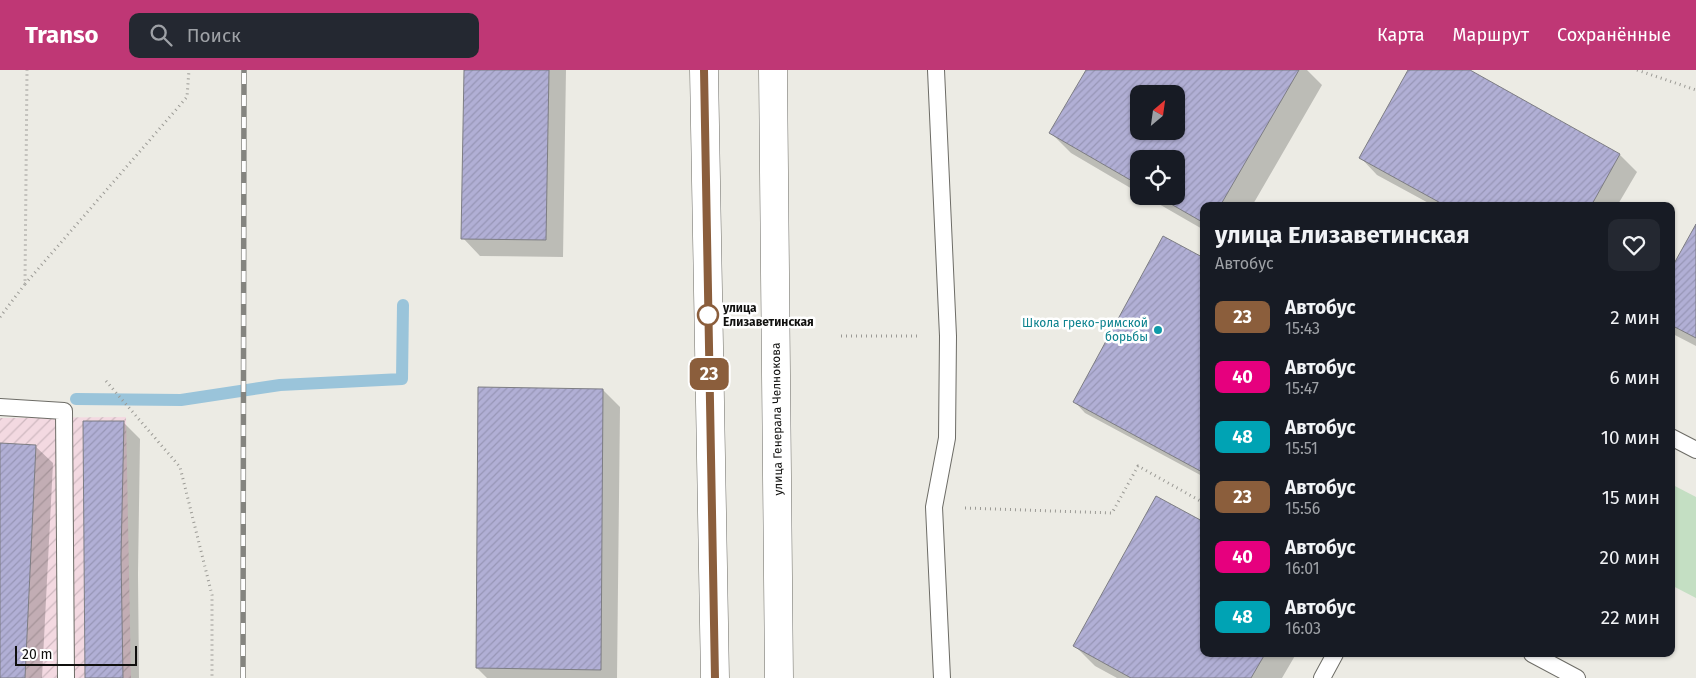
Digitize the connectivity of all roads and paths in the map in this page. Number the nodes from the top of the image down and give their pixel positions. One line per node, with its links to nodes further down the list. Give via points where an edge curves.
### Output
1 (27, 70): 8 (path)
2 (189, 70): 8 (path, via 187,97)
3 (704, 70): 22 (main road)
4 (773, 70): 23 (main road, улица Генерала Челнокова)
5 (936, 70): 17 (lane, via 948,336 947,438)
6 (1637, 70): 7 (path)
7 (1696, 90)
8 (25, 284): 9 (path)
9 (0, 317)
10 (840, 336): 11 (path)
11 (894, 336)
12 (106, 381): 21 (path, via 180,467 212,595)
13 (0, 407): 20 (lane, via 64,411)
14 (1675, 439): 15 (lane)
15 (1696, 450)
16 (1200, 502): 17 (path, via 1138,466 1112,512)
17 (934, 507): 24 (lane)
18 (1333, 657): 25 (lane)
19 (1538, 657): 26 (lane)
20 (66, 678)
21 (212, 678)
22 (715, 678)
23 (779, 678)
24 (942, 678)
25 (1322, 678)
26 (1577, 678)

